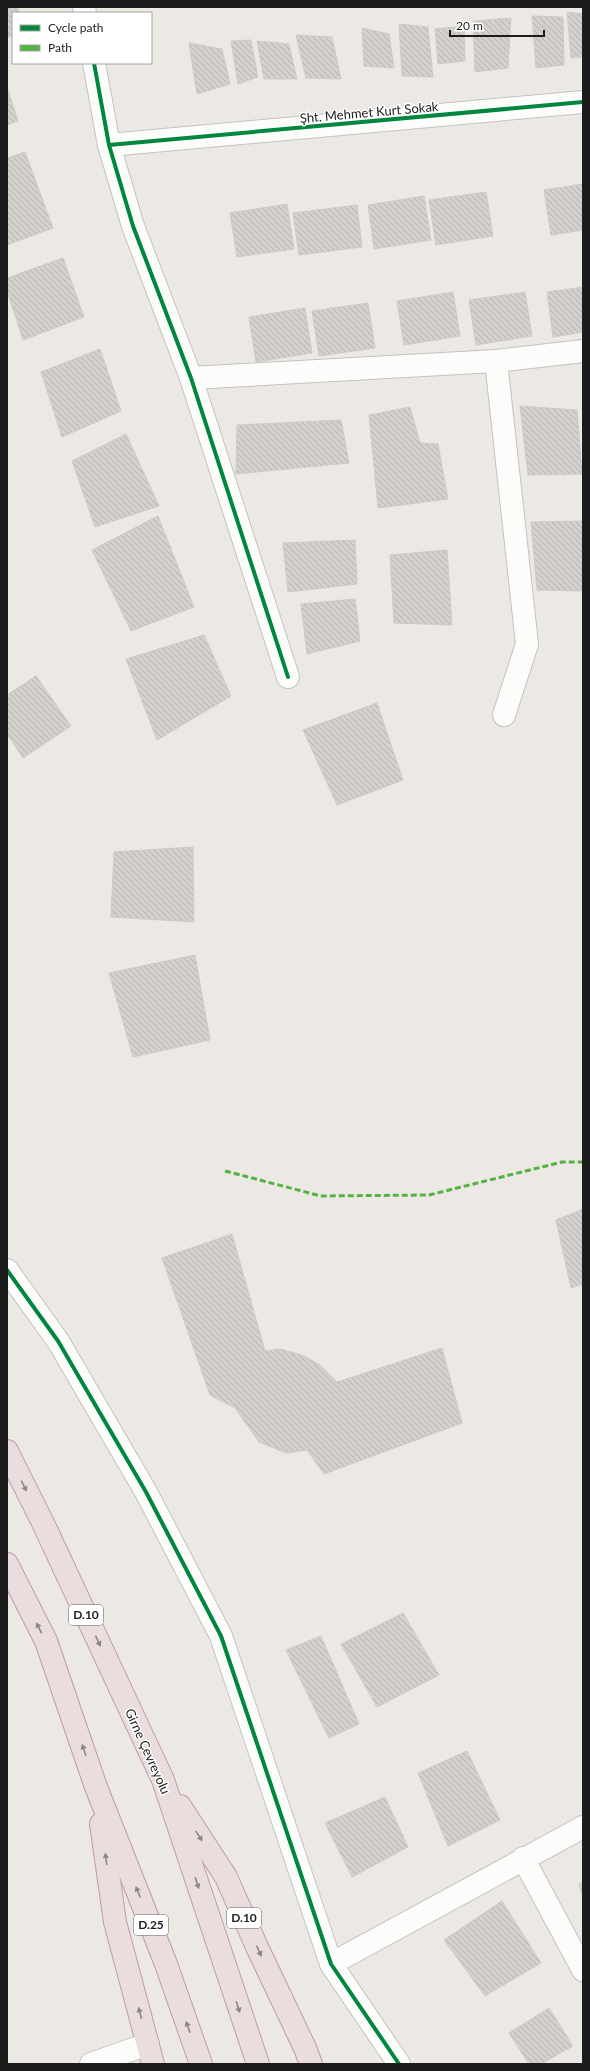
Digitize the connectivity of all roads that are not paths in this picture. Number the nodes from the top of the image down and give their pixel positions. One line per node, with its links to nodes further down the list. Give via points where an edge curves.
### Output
1 (94, 64): 3 (street)
2 (583, 102): 3 (street, Şht. Mehmet Kurt Sokak)
3 (109, 145): 6 (street, via 133,226)
4 (583, 352): 5 (street)
5 (496, 361): 6 (street); 8 (street, via 527,644)
6 (191, 378): 7 (street)
7 (288, 677)
8 (504, 715)
9 (7, 1270): 16 (street, via 58,1341 142,1485 221,1636)
10 (7, 1451): 12 (highway, Girne Çevreyolu / D.10, one-way to 12)
11 (7, 1564): 13 (highway, one-way to 11, via 46,1640)
12 (163, 1780): 21 (highway, Girne Çevreyolu, one-way to 21); 22 (highway, D.10, one-way to 22, via 226,1877)
13 (96, 1787): 18 (highway, one-way to 13, via 116,1922); 20 (highway, D.25, one-way to 13, via 166,1964)
14 (583, 1827): 15 (street)
15 (523, 1858): 16 (street); 17 (street)
16 (330, 1964): 23 (street)
17 (583, 1970)
18 (151, 2054): 19 (street)
19 (91, 2064)
20 (201, 2064)
21 (258, 2064)
22 (311, 2064)
23 (400, 2064)

